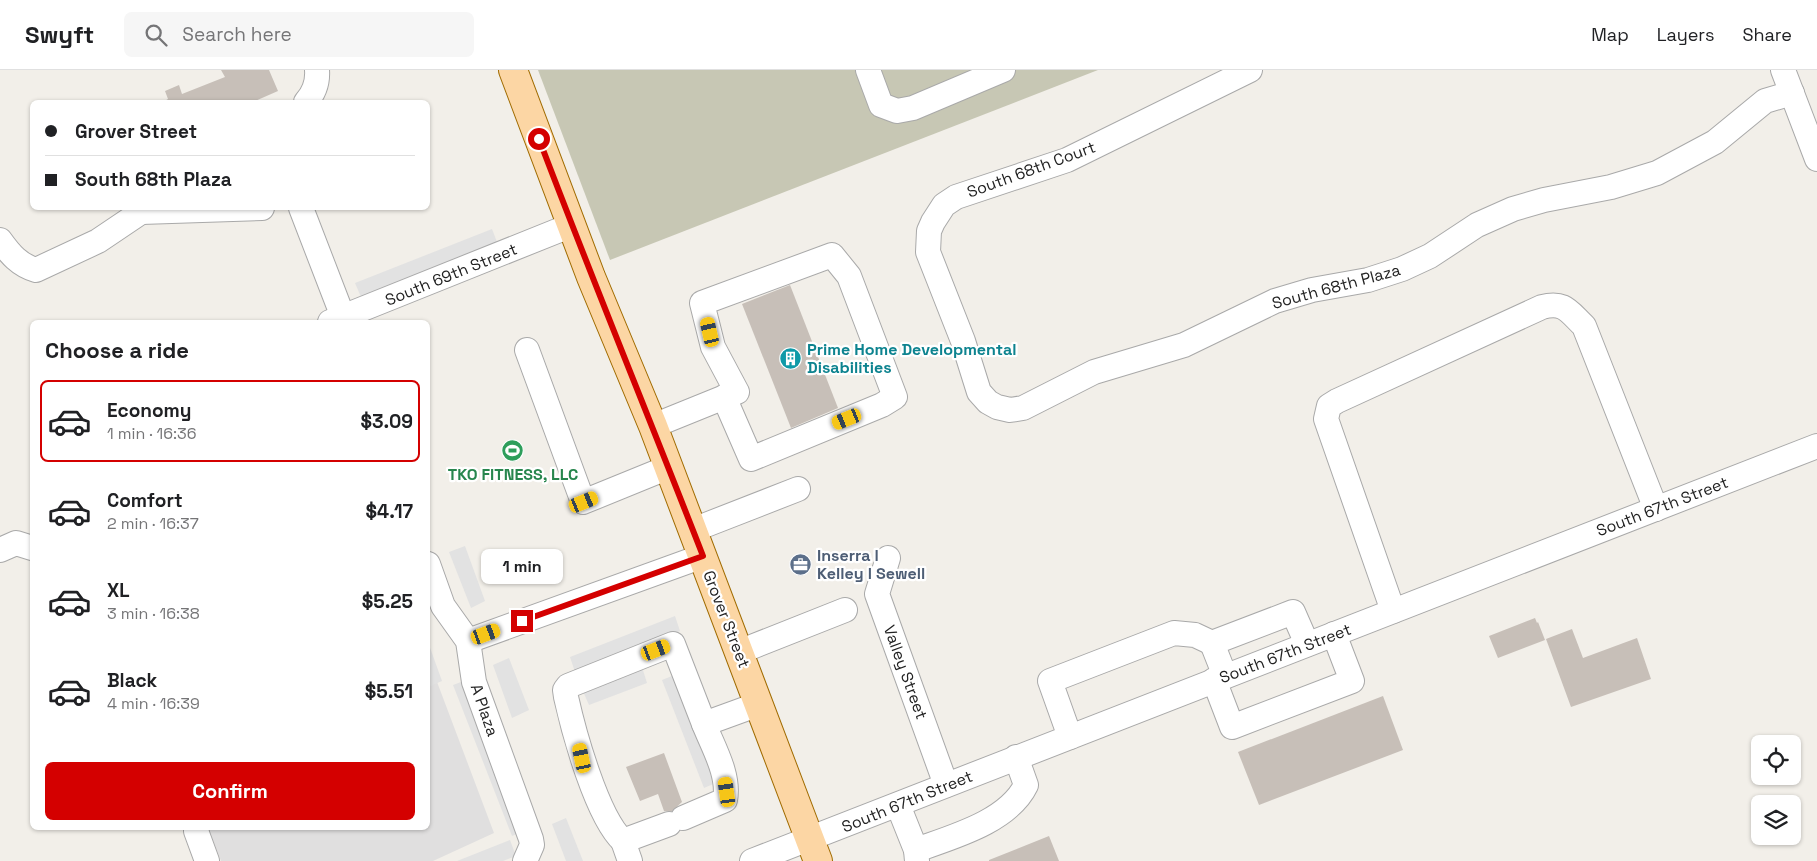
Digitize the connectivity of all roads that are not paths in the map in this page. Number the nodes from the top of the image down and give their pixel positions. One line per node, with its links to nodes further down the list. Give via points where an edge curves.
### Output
1 (317, 70): 8 (street, via 318,79)
2 (513, 70): 12 (main road, Grover Street)
3 (868, 70): 4 (street, via 881,105 896,111 913,108)
4 (1003, 70)
5 (1250, 70): 14 (street, South 68th Court, via 1067,160 956,197 944,205 932,222 928,252)
6 (1783, 70): 7 (street)
7 (1792, 93): 9 (street); 14 (street, South 68th Plaza, via 1765,101 1715,142 1657,173 1513,209 1478,225 1402,270 1275,301 1184,344 1094,372 1023,408 997,407 979,392)
8 (307, 100)
9 (1817, 159)
10 (144, 210): 13 (street, via 98,241 36,270 13,258)
11 (302, 210): 15 (street)
12 (572, 225): 15 (street, South 69th Street); 18 (main road, Grover Street)
13 (0, 240)
14 (953, 312)
15 (336, 320)
16 (527, 350): 20 (street, via 584,502)
17 (724, 397): 17 (street, via 737,392 713,347 702,303 832,255 849,276 895,397 751,459); 18 (street)
18 (653, 426): 20 (main road, Grover Street)
19 (1817, 446): 22 (street, South 67th Street)
20 (669, 467): 23 (main road, Grover Street)
21 (798, 489): 23 (street)
22 (1656, 508): 30 (street, South 67th Street); 30 (street, via 1584,326 1564,306 1542,307 1329,406 1326,419)
23 (693, 530): 26 (main road, Grover Street)
24 (30, 547): 25 (street, via 16,543)
25 (0, 550)
26 (703, 556): 32 (street); 35 (main road, Grover Street)
27 (888, 558): 41 (street, Valley Street, via 878,594)
28 (430, 570): 32 (street, A Plaza, via 443,606)
29 (845, 610): 35 (street)
30 (1393, 611): 31 (street, South 67th Street)
31 (1334, 634): 34 (street, South 67th Street); 36 (street, via 1352,681 1232,727)
32 (468, 641): 48 (street, A Plaza, via 474,682 531,839)
33 (1212, 643): 34 (street, via 1294,612); 36 (street); 39 (street, via 1196,635 1174,633 1050,681)
34 (1307, 644): 36 (street, South 67th Street)
35 (739, 652): 37 (main road, Grover Street)
36 (1219, 678): 39 (street, South 67th Street)
37 (759, 704): 38 (street); 44 (main road, Grover Street)
38 (704, 724): 45 (street, via 725,779 726,800 676,821); 45 (street, via 673,644 568,686 566,697 582,758 610,826)
39 (1070, 737): 40 (street, South 67th Street)
40 (1016, 757): 41 (street, South 67th Street); 46 (street, via 1026,785 1008,809)
41 (946, 785): 42 (street, South 67th Street)
42 (898, 805): 44 (street, South 67th Street); 46 (street)
43 (196, 830): 47 (street)
44 (814, 850): 49 (street, South 67th Street)
45 (626, 851)
46 (916, 856)
47 (207, 861)
48 (526, 861)
49 (752, 861)

